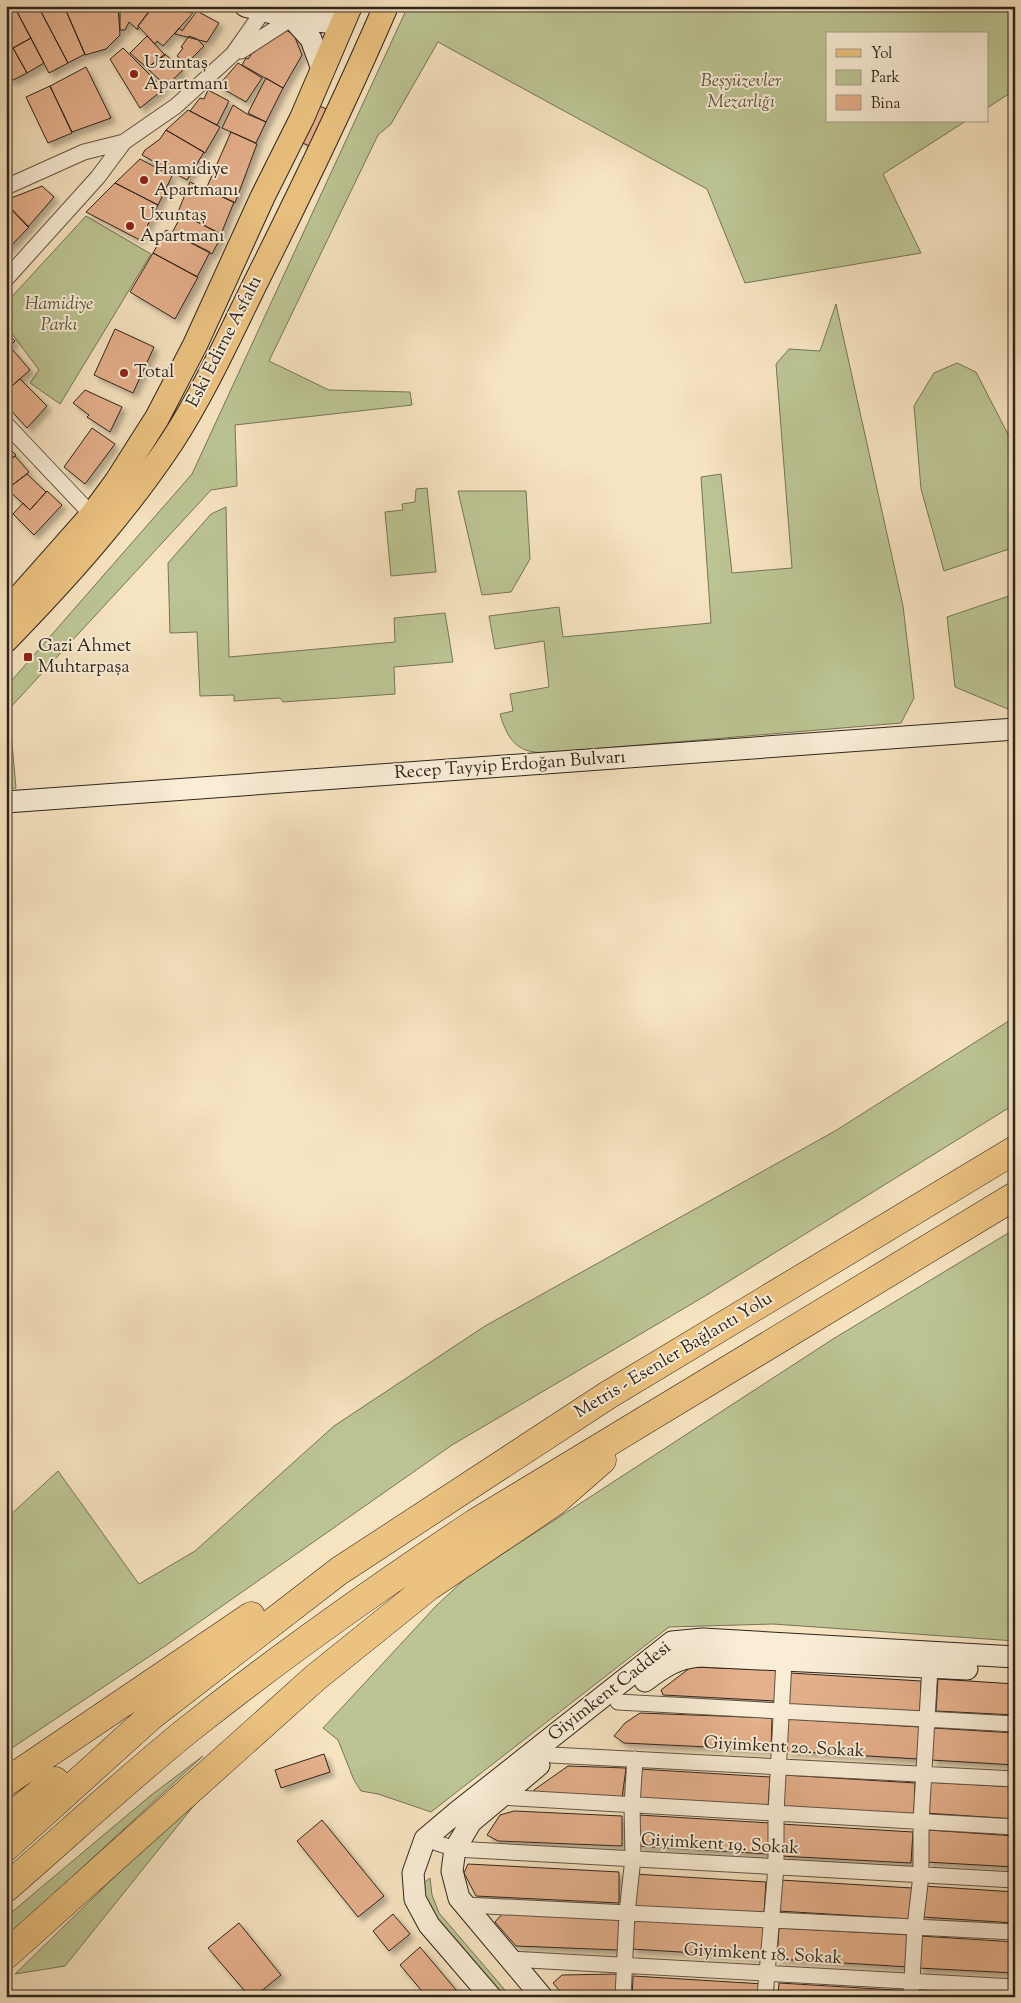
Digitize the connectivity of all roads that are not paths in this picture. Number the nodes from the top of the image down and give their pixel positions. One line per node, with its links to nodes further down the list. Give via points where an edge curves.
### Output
1 (385, 6): 3 (main road, via 360,19); 10 (main road, Eski Edirne Asfaltı, via 288,221)
2 (259, 7): 4 (street); 5 (street)
3 (347, 15): 4 (street); 6 (main road, Eski Edirne Asfaltı)
4 (292, 18): 5 (street); 6 (street, via 311,39)
5 (233, 54): 7 (street, via 176,106)
6 (323, 72): 9 (main road, Eski Edirne Asfaltı)
7 (124, 142): 8 (street, via 84,152); 11 (street, via 98,177)
8 (6, 187)
9 (244, 240): 10 (main road, via 252,240 261,248); 13 (main road, Eski Edirne Asfaltı, via 195,345 156,418)
10 (258, 278): 15 (main road, Eski Edirne Asfaltı, via 208,378 171,442 74,569)
11 (6, 279)
12 (6, 424): 13 (street)
13 (92, 515): 14 (main road, Eski Edirne Asfaltı)
14 (6, 612)
15 (6, 640)
16 (1015, 729): 17 (street, Recep Tayyip Erdoğan Bulvarı)
17 (6, 802)
18 (1015, 1150): 21 (highway, Metris - Esenler Bağlantı Yolu, via 608,1395)
19 (1015, 1196): 20 (highway)
20 (648, 1419): 50 (highway, via 475,1523 297,1647 190,1729); 56 (highway, via 554,1502 428,1587 322,1672)
21 (339, 1570): 28 (highway); 36 (highway, via 252,1615)
22 (1015, 1657): 43 (street, Giyimkent Caddesi, via 703,1639 672,1642)
23 (784, 1660): 24 (street, Giyimkent Caddesi); 26 (street, Giyimkent Caddesi, via 681,1658 662,1667); 27 (street)
24 (930, 1667): 25 (street, Giyimkent Caddesi); 29 (street)
25 (1015, 1671)
26 (618, 1702): 27 (street); 31 (street, Giyimkent Caddesi)
27 (782, 1711): 29 (street); 33 (street)
28 (151, 1716): 40 (highway, via 93,1753); 44 (highway)
29 (927, 1719): 30 (street); 34 (street)
30 (1015, 1724)
31 (551, 1755): 32 (street, Giyimkent 20. Sokak); 37 (street, Giyimkent Caddesi)
32 (635, 1760): 33 (street, Giyimkent 20. Sokak); 38 (street)
33 (778, 1767): 34 (street, Giyimkent 20. Sokak); 39 (street)
34 (924, 1774): 35 (street, Giyimkent 20. Sokak); 41 (street)
35 (1015, 1779)
36 (6, 1782)
37 (500, 1797): 38 (street); 45 (street, Giyimkent Caddesi, via 471,1822)
38 (632, 1805): 39 (street); 46 (street)
39 (776, 1813): 41 (street); 47 (street)
40 (6, 1820)
41 (921, 1822): 42 (street); 48 (street)
42 (1015, 1827)
43 (425, 1839): 45 (street, Giyimkent 19. Sokak); 62 (street, via 413,1874 415,1899 429,1925)
44 (6, 1848)
45 (455, 1849): 46 (street, Giyimkent 19. Sokak); 51 (street, Giyimkent Caddesi, via 452,1871)
46 (632, 1858): 47 (street, Giyimkent 19. Sokak); 52 (street)
47 (776, 1867): 48 (street, Giyimkent 19. Sokak); 53 (street)
48 (921, 1875): 49 (street, Giyimkent 19. Sokak); 54 (street)
49 (1015, 1880)
50 (6, 1888)
51 (464, 1905): 52 (street); 57 (street, Giyimkent Caddesi)
52 (627, 1913): 53 (street); 58 (street)
53 (770, 1920): 54 (street); 59 (street)
54 (915, 1927): 55 (street); 61 (street)
55 (1015, 1932)
56 (6, 1955)
57 (510, 1959): 58 (street, Giyimkent 18. Sokak); 63 (street, Giyimkent Caddesi)
58 (624, 1966): 59 (street, Giyimkent 18. Sokak); 64 (street)
59 (767, 1975): 61 (street, Giyimkent 18. Sokak); 65 (street)
60 (1015, 1987): 61 (street, Giyimkent 18. Sokak)
61 (912, 1989)
62 (491, 1997)
63 (542, 1997)
64 (623, 1997)
65 (765, 1997)

